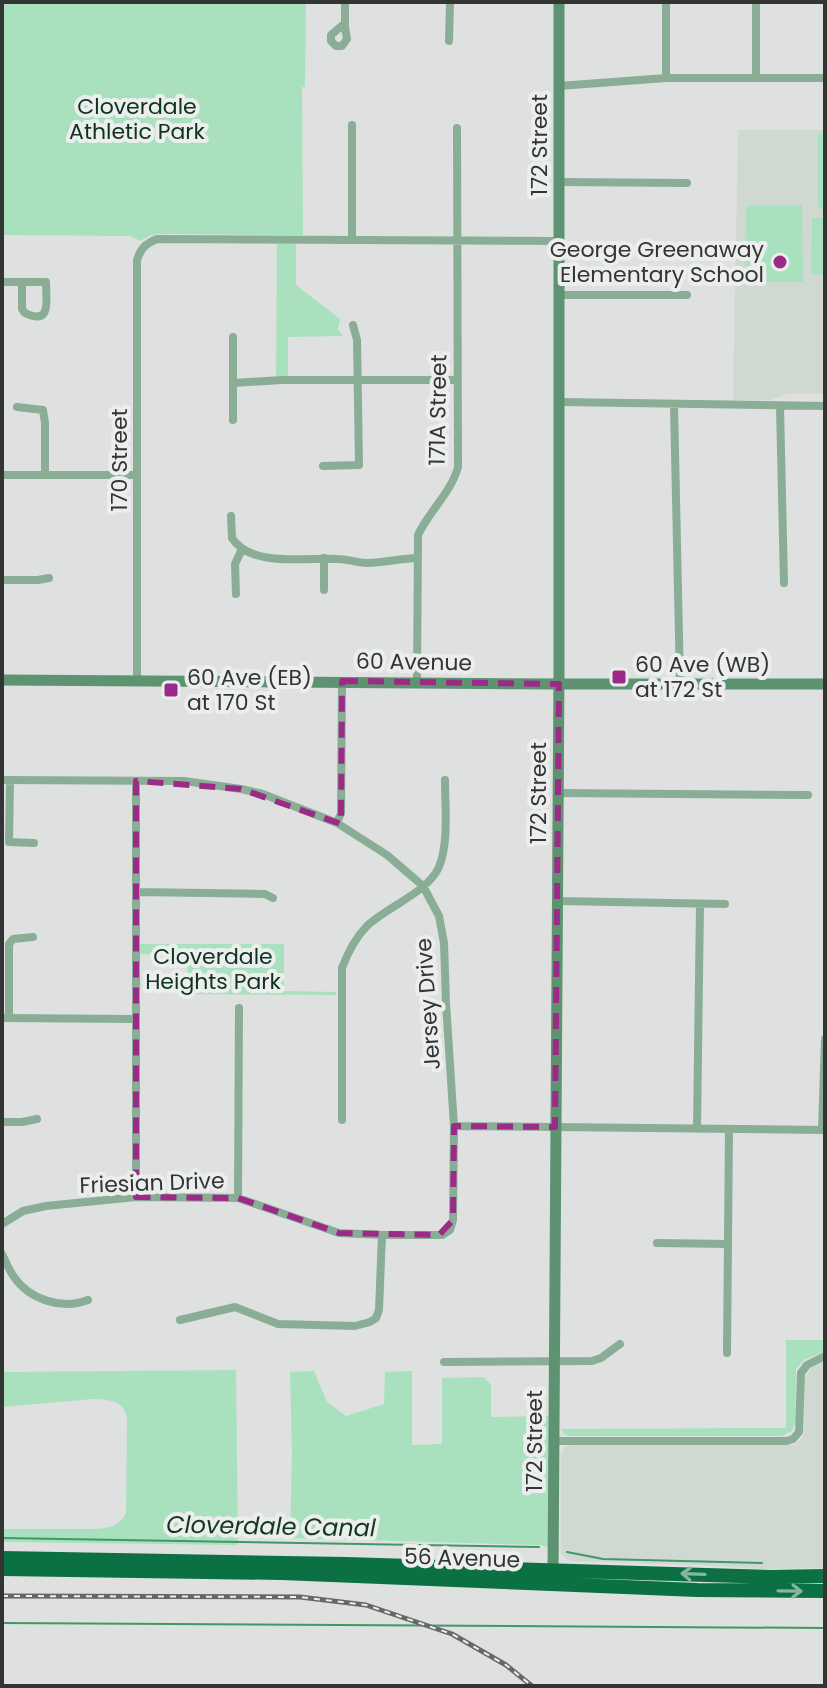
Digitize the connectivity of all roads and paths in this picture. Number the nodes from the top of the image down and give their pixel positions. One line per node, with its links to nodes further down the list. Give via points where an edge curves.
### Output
1 (345, 2): 6 (street)
2 (450, 2): 7 (street)
3 (559, 2): 11 (street, 172 Street)
4 (666, 2): 8 (street)
5 (756, 2): 9 (street)
6 (345, 23)
7 (449, 41)
8 (666, 78): 9 (street); 11 (street)
9 (756, 78): 10 (street)
10 (825, 78)
11 (559, 86): 14 (street, 172 Street)
12 (352, 125): 16 (street)
13 (457, 128): 17 (street, 171A Street)
14 (560, 182): 15 (street); 18 (street, 172 Street)
15 (687, 183)
16 (352, 240): 17 (street); 37 (street, 170 Street, via 157,239 140,250)
17 (457, 241): 18 (street); 26 (street, 171A Street)
18 (560, 241): 21 (street, 172 Street)
19 (2, 282): 20 (street)
20 (22, 282): 20 (street, via 22,309 42,316 47,308 46,282)
21 (560, 295): 22 (street); 28 (street, 172 Street)
22 (687, 295)
23 (353, 325): 25 (street)
24 (233, 337): 27 (street)
25 (358, 380): 26 (street); 27 (street); 34 (street, via 359,465)
26 (457, 380): 41 (street, 171A Street, via 458,467 455,480 418,535)
27 (233, 383): 33 (street)
28 (560, 402): 29 (street); 52 (street, 172 Street)
29 (674, 405): 30 (street); 51 (street)
30 (780, 406): 31 (street); 44 (street)
31 (825, 406)
32 (17, 407): 35 (street, via 43,410)
33 (233, 420)
34 (323, 466)
35 (45, 474): 36 (street); 37 (street)
36 (2, 475)
37 (137, 475): 48 (street, 170 Street)
38 (231, 516): 39 (street, via 232,538)
39 (242, 549): 40 (street, via 274,559); 46 (street, via 235,564)
40 (324, 558): 41 (street, via 367,563); 45 (street)
41 (418, 558): 50 (street, 171A Street)
42 (49, 578): 43 (street)
43 (2, 580)
44 (784, 583)
45 (324, 590)
46 (236, 594)
47 (2, 680): 48 (street, 60 Avenue)
48 (137, 680): 49 (street, 60 Avenue)
49 (342, 681): 50 (street, 60 Avenue); 59 (street)
50 (417, 682): 52 (street, 60 Avenue)
51 (680, 683): 52 (street, 60 Avenue); 53 (street, 60 Avenue)
52 (559, 684): 57 (street, 172 Street)
53 (825, 684)
54 (6, 780): 56 (street, Jersey Drive); 60 (street, via 9,842)
55 (445, 780): 61 (street, via 444,849 438,870)
56 (136, 781): 59 (street, Jersey Drive, via 241,789); 62 (street)
57 (558, 793): 58 (street); 64 (street, 172 Street)
58 (808, 795)
59 (337, 823): 61 (street, Jersey Drive)
60 (34, 843)
61 (423, 886): 73 (street, via 368,925 342,968); 75 (street, Jersey Drive, via 439,916 444,943)
62 (136, 892): 63 (street); 70 (street)
63 (273, 898)
64 (557, 901): 65 (street); 76 (street, 172 Street)
65 (700, 904): 66 (street); 77 (street)
66 (725, 904)
67 (33, 937): 69 (street, via 9,944)
68 (239, 1008): 81 (street)
69 (5, 1018): 70 (street)
70 (135, 1019): 80 (street)
71 (825, 1039): 79 (street)
72 (37, 1119): 74 (street)
73 (342, 1120)
74 (2, 1122)
75 (454, 1126): 76 (street); 83 (street, Jersey Drive, via 453,1220)
76 (555, 1127): 77 (street); 94 (street, 172 Street)
77 (697, 1129): 78 (street)
78 (729, 1129): 79 (street); 86 (street)
79 (824, 1130)
80 (136, 1197): 81 (street, Friesian Drive); 82 (street, Friesian Drive, via 29,1209)
81 (238, 1198): 84 (street, Friesian Drive, via 330,1231)
82 (2, 1224)
83 (446, 1233): 84 (street, Friesian Drive)
84 (382, 1235): 89 (street, via 379,1310 370,1322 286,1325 230,1307)
85 (657, 1243): 86 (street)
86 (728, 1244): 91 (street)
87 (2, 1254): 88 (street, via 13,1276 31,1294 71,1304)
88 (88, 1300)
89 (180, 1320)
90 (620, 1344): 94 (street, via 592,1361)
91 (727, 1353)
92 (825, 1356): 95 (street, via 801,1373 800,1427 787,1441)
93 (444, 1362): 94 (street)
94 (555, 1362): 95 (street, 172 Street)
95 (555, 1441): 99 (street, 172 Street)
96 (2, 1558): 99 (highway, 56 Avenue, via 346,1564)
97 (2, 1569): 99 (highway, 56 Avenue)
98 (825, 1576): 99 (highway, 56 Avenue, one-way to 99)
99 (553, 1577): 100 (highway, 56 Avenue, one-way to 100, via 697,1590)
100 (825, 1591)

